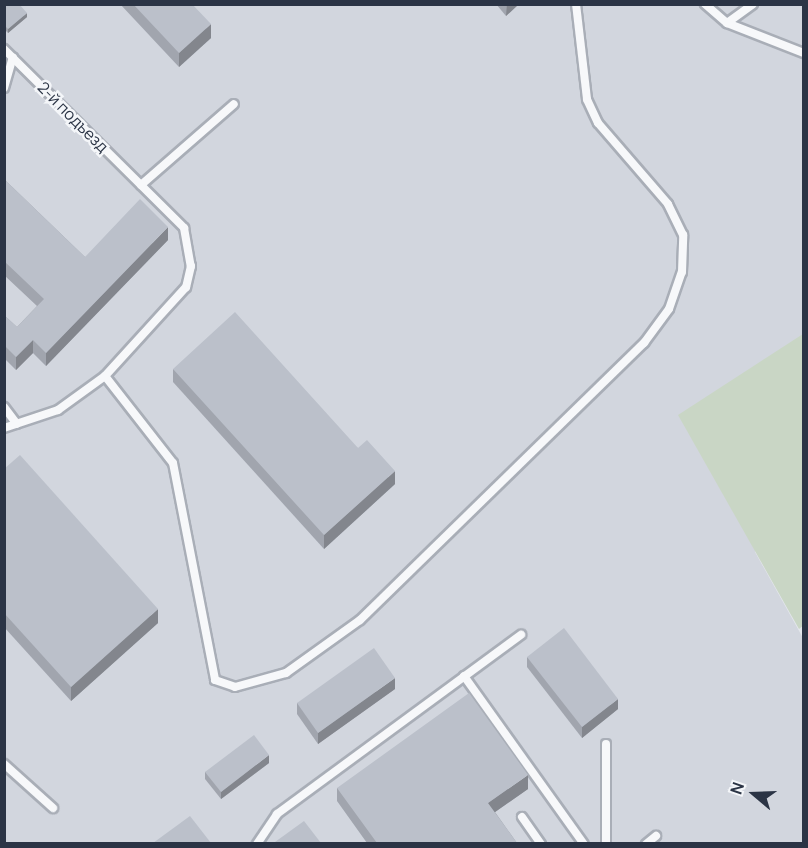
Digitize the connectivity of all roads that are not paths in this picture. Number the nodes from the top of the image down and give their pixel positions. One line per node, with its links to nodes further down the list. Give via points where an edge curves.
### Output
1 (576, 4): 11 (lane, via 586,99 598,123 668,204 683,235 682,272 669,309 644,343 360,620 285,673 235,687 215,680 173,463)
2 (705, 4): 4 (lane)
3 (753, 4): 4 (lane)
4 (727, 23): 6 (lane)
5 (4, 49): 7 (lane, 2-й подъезд)
6 (804, 53)
7 (13, 57): 8 (lane); 10 (lane, 2-й подъезд)
8 (4, 88)
9 (234, 104): 10 (lane)
10 (141, 185): 11 (lane, 2-й подъезд, via 184,228 191,266 186,287)
11 (105, 376): 13 (lane, 2-й подъезд, via 58,410)
12 (4, 407): 13 (lane)
13 (17, 424): 14 (lane, 2-й подъезд)
14 (4, 428)
15 (521, 635): 16 (lane)
16 (465, 676): 22 (lane, via 277,813); 24 (lane)
17 (606, 744): 25 (lane)
18 (4, 764): 19 (lane)
19 (53, 808)
20 (522, 817): 23 (lane)
21 (656, 836): 26 (lane)
22 (257, 843)
23 (541, 843)
24 (584, 843)
25 (606, 843)
26 (646, 843)

